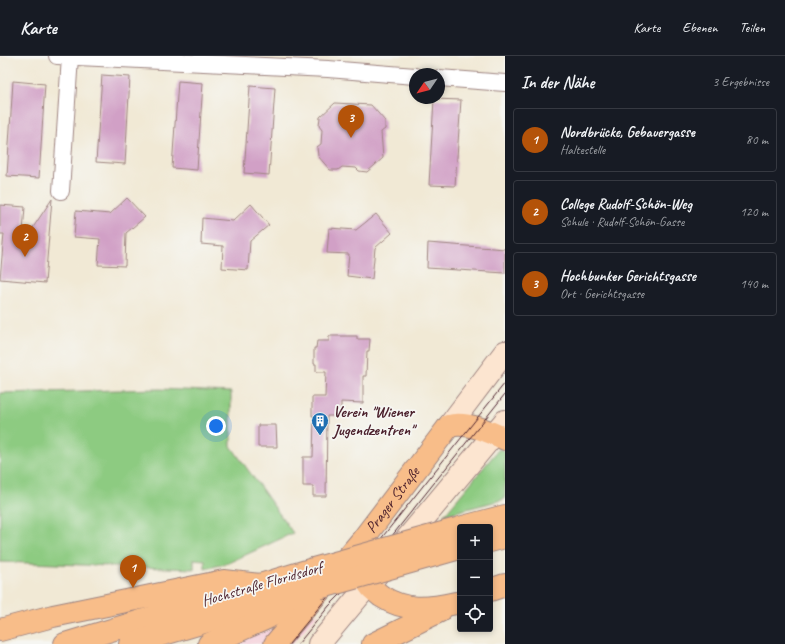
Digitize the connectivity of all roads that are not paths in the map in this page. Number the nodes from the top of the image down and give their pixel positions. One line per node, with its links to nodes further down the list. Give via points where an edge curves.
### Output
1 (63, 56): 2 (street); 6 (street)
2 (326, 62): 3 (street)
3 (409, 75)
4 (445, 78): 5 (street)
5 (505, 83)
6 (61, 190)
7 (505, 352): 8 (main road, Prager Straße)
8 (449, 426): 9 (main road, via 460,424); 15 (main road, Prager Straße)
9 (501, 431): 17 (main road, Prager Straße)
10 (505, 516): 11 (main road)
11 (474, 524)
12 (457, 529): 18 (main road, Hochstraße Floridsdorf, bridge)
13 (505, 537): 14 (main road)
14 (493, 540)
15 (360, 544): 17 (main road, via 364,577); 28 (main road, Prager Straße)
16 (457, 549): 20 (main road, Hochstraße Floridsdorf, bridge)
17 (369, 584): 22 (main road, via 372,589 398,606 418,609); 29 (main road, Prager Straße)
18 (261, 585): 24 (main road, via 224,581 53,616); 25 (main road, Hochstraße Floridsdorf)
19 (505, 585): 21 (main road)
20 (319, 588): 26 (main road, Hochstraße Floridsdorf); 27 (main road, via 267,618)
21 (493, 589)
22 (457, 602)
23 (457, 602): 30 (main road)
24 (0, 630)
25 (65, 644)
26 (130, 644)
27 (209, 644)
28 (275, 644)
29 (319, 644)
30 (373, 644)

